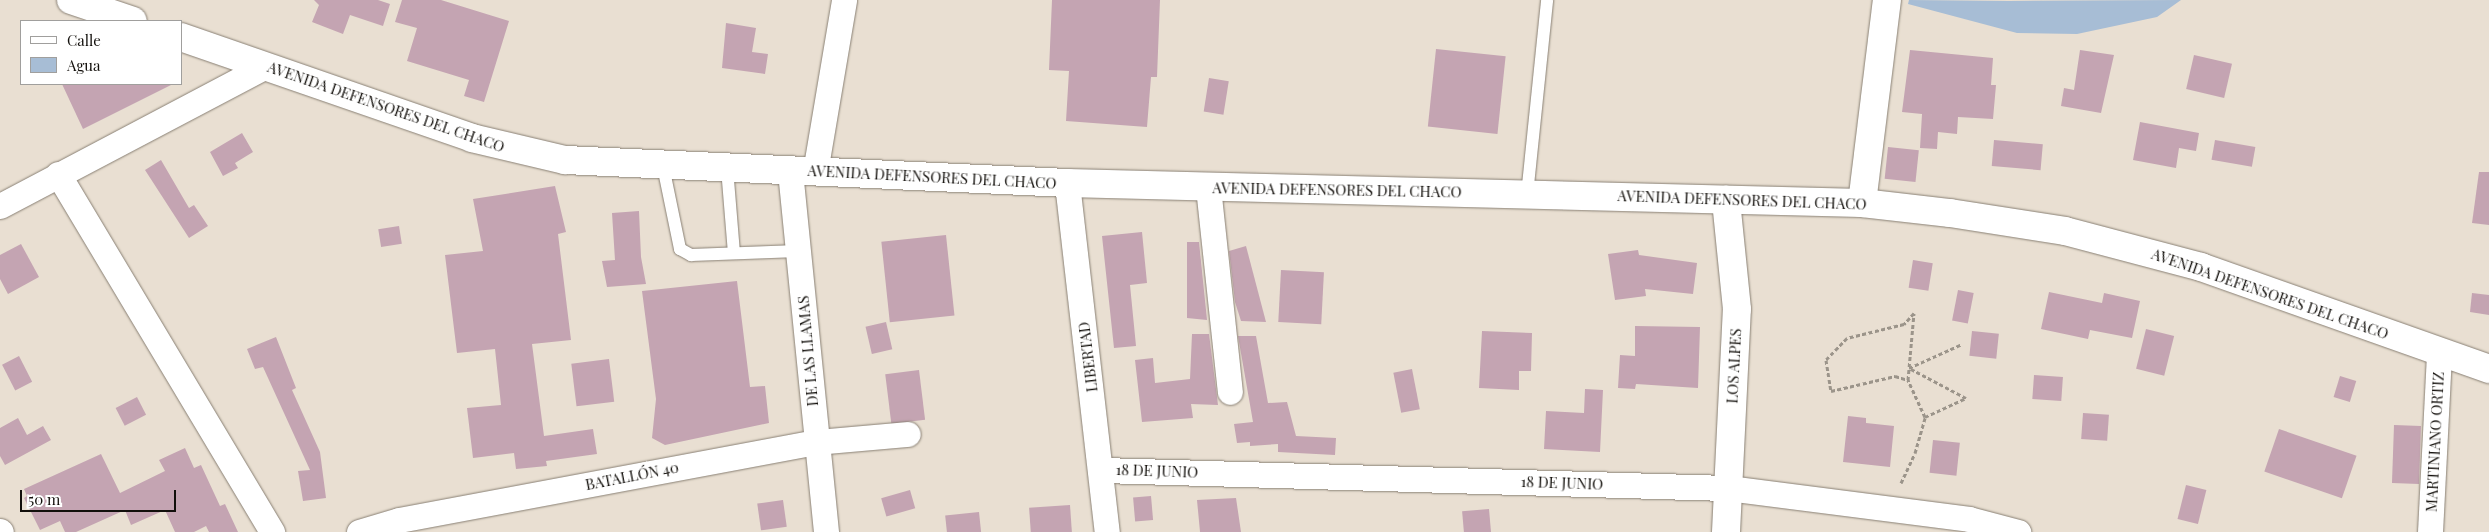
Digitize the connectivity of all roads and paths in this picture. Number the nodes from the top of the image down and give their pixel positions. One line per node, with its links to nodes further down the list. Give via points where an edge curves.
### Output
1 (71, 0): 5 (main road)
2 (844, 0): 10 (street, DE LAS LLAMAS)
3 (1548, 0): 14 (lane)
4 (1887, 1): 16 (main road)
5 (131, 20)
6 (182, 38): 7 (main road, AVENIDA DEFENSORES DEL CHACO)
7 (265, 66): 8 (main road, AVENIDA DEFENSORES DEL CHACO, via 508,148 566,160); 11 (street)
8 (663, 166): 9 (main road, AVENIDA DEFENSORES DEL CHACO); 19 (lane, via 680,249 691,255)
9 (727, 168): 10 (main road, AVENIDA DEFENSORES DEL CHACO); 19 (lane)
10 (803, 172): 12 (main road, AVENIDA DEFENSORES DEL CHACO); 18 (street, DE LAS LLAMAS)
11 (58, 174): 17 (street); 34 (street)
12 (1067, 183): 13 (main road, AVENIDA DEFENSORES DEL CHACO); 29 (street, LIBERTAD)
13 (1208, 187): 14 (main road, AVENIDA DEFENSORES DEL CHACO); 25 (street)
14 (1527, 194): 15 (main road, AVENIDA DEFENSORES DEL CHACO)
15 (1726, 200): 16 (main road, AVENIDA DEFENSORES DEL CHACO); 31 (main road, LOS ALPES, via 1737,309)
16 (1862, 202): 21 (main road, AVENIDA DEFENSORES DEL CHACO, via 2065,231 2201,268)
17 (0, 206)
18 (798, 251): 19 (lane); 28 (street, DE LAS LLAMAS)
19 (734, 253)
20 (1962, 344): 22 (path)
21 (2439, 352): 23 (main road, AVENIDA DEFENSORES DEL CHACO); 40 (street, MARTINIANO ORTIZ)
22 (1909, 368): 24 (path); 24 (path, via 1914,313 1904,324 1846,338 1826,360 1831,391 1895,376); 26 (path, via 1966,398)
23 (2489, 368)
24 (1908, 380): 26 (path)
25 (1230, 392)
26 (1925, 417): 30 (path, via 1916,453)
27 (908, 434): 28 (street, BATALLÓN 40)
28 (816, 442): 33 (street, BATALLÓN 40); 36 (street, DE LAS LLAMAS)
29 (1102, 470): 31 (street, 18 DE JUNIO); 37 (street, LIBERTAD)
30 (1901, 483)
31 (1728, 488): 32 (street, 18 DE JUNIO); 38 (main road, LOS ALPES)
32 (1969, 525): 39 (street, 18 DE JUNIO)
33 (400, 526): 35 (street, BATALLÓN 40)
34 (272, 532)
35 (359, 532)
36 (826, 532)
37 (1107, 532)
38 (1726, 532)
39 (2018, 532)
40 (2430, 532)

